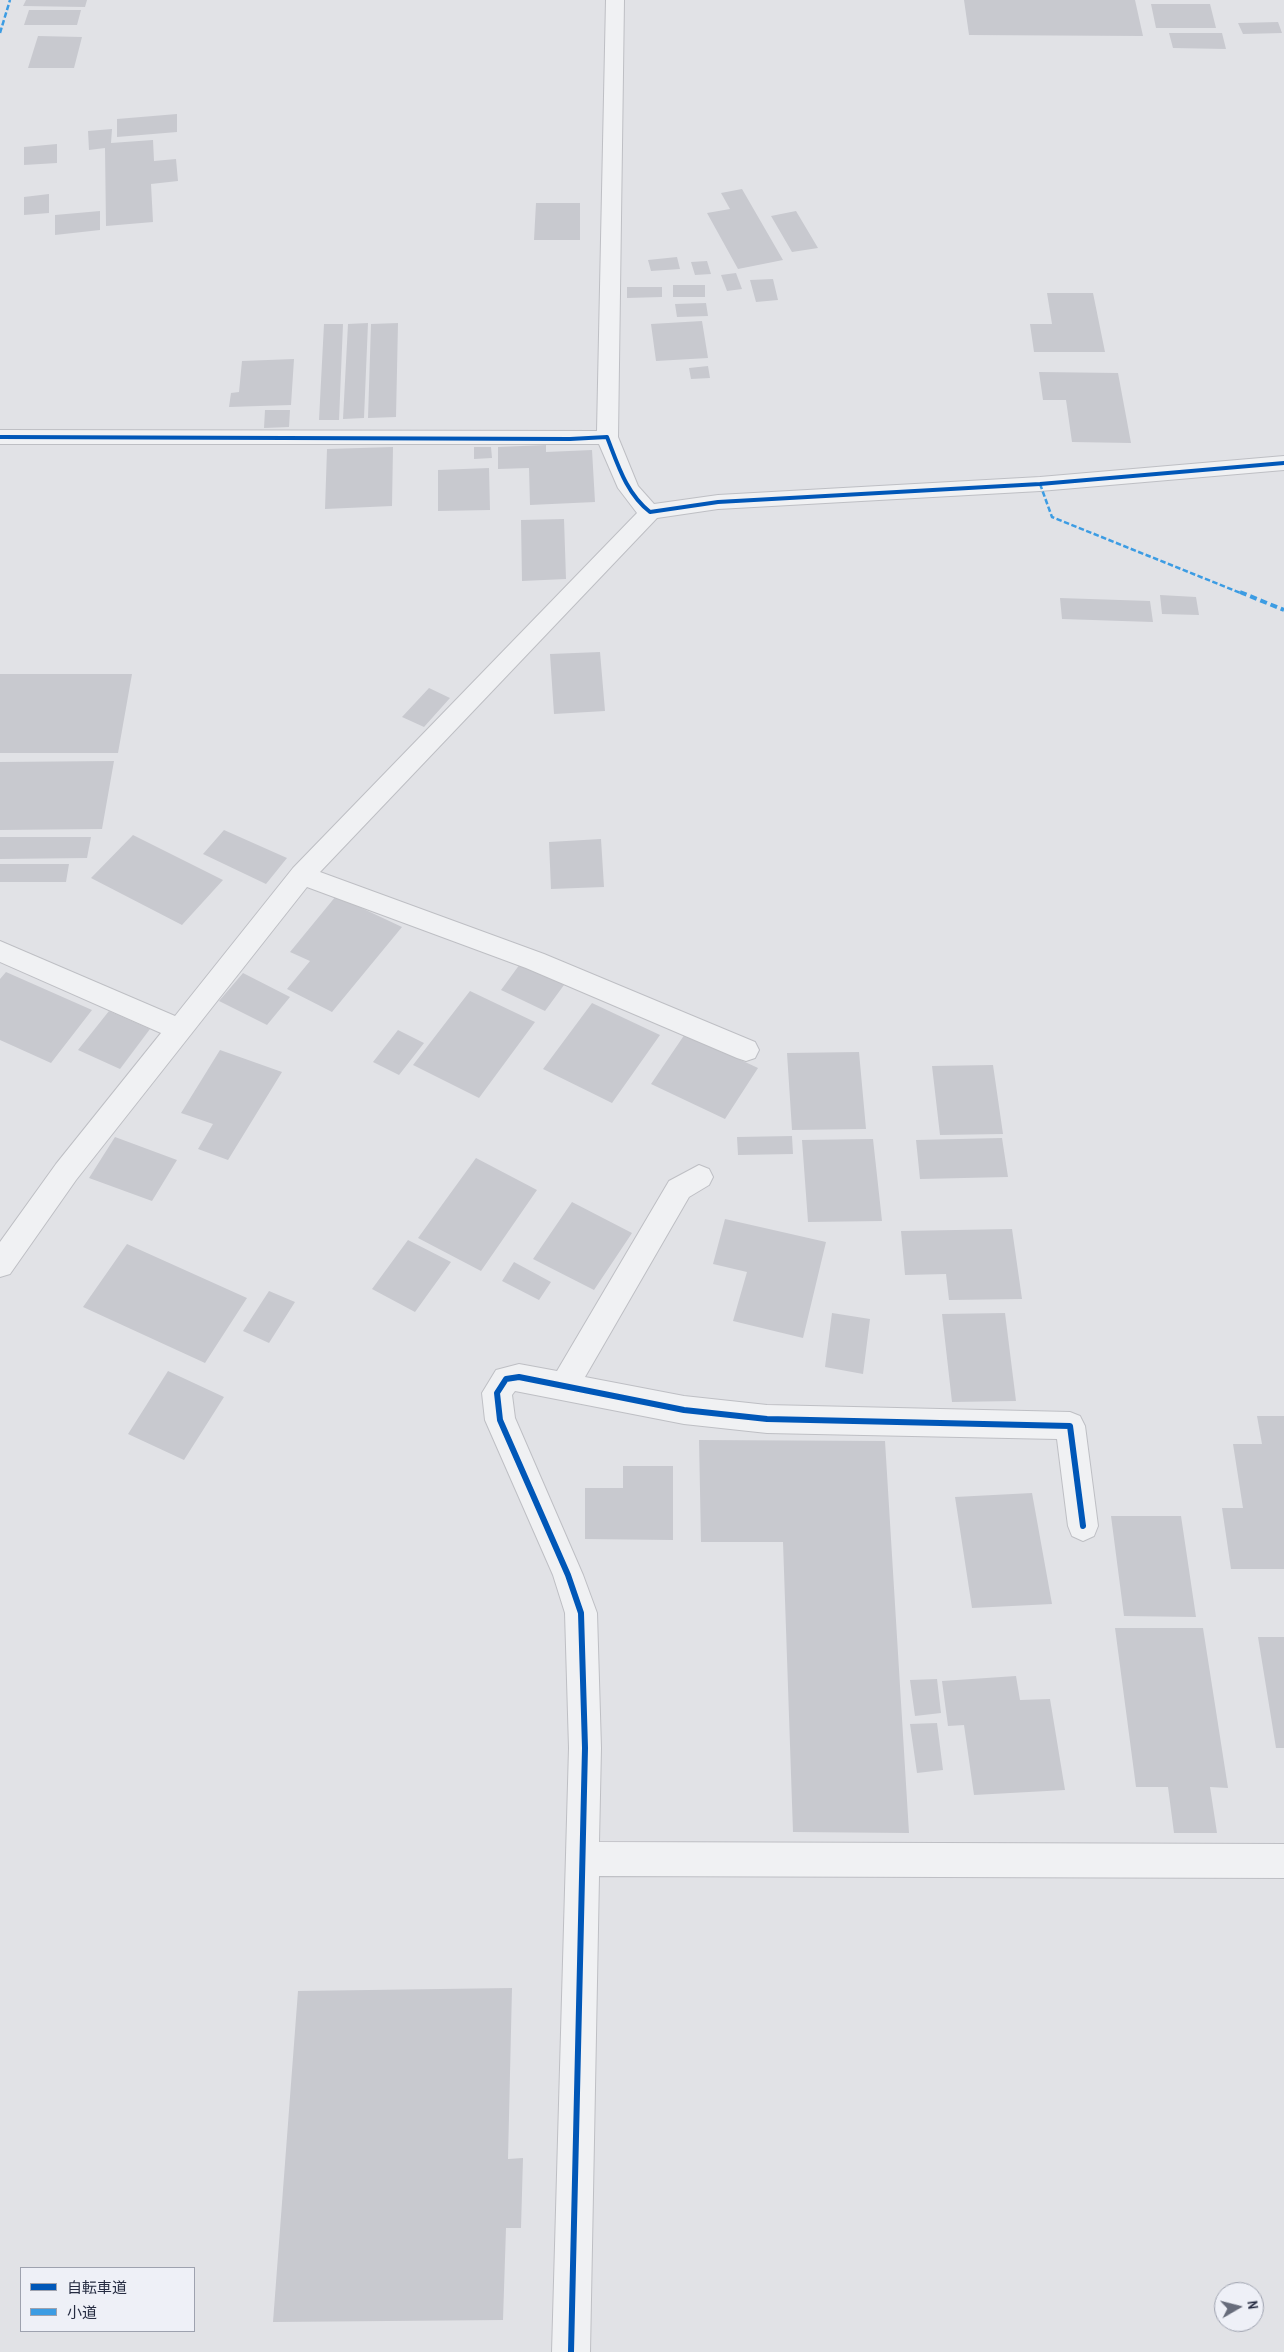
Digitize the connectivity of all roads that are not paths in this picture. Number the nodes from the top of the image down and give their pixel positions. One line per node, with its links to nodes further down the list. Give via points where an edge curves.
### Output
1 (615, 0): 3 (street)
2 (0, 437): 3 (street)
3 (607, 437): 5 (street, via 629,490 638,504)
4 (1284, 463): 5 (street, via 1040,484 718,502)
5 (650, 512): 6 (street)
6 (302, 875): 8 (street); 9 (street, via 535,961)
7 (0, 951): 8 (street)
8 (178, 1029): 11 (street, via 66,1172)
9 (746, 1050)
10 (698, 1177): 12 (street, via 679,1189)
11 (0, 1265)
12 (565, 1385): 13 (street, via 684,1410 767,1419 1070,1426); 14 (street, via 519,1376 506,1379 497,1393 500,1420 568,1575 581,1613 585,1748)
13 (1083, 1526)
14 (582, 1859): 15 (street); 16 (street)
15 (1284, 1861)
16 (571, 2352)

